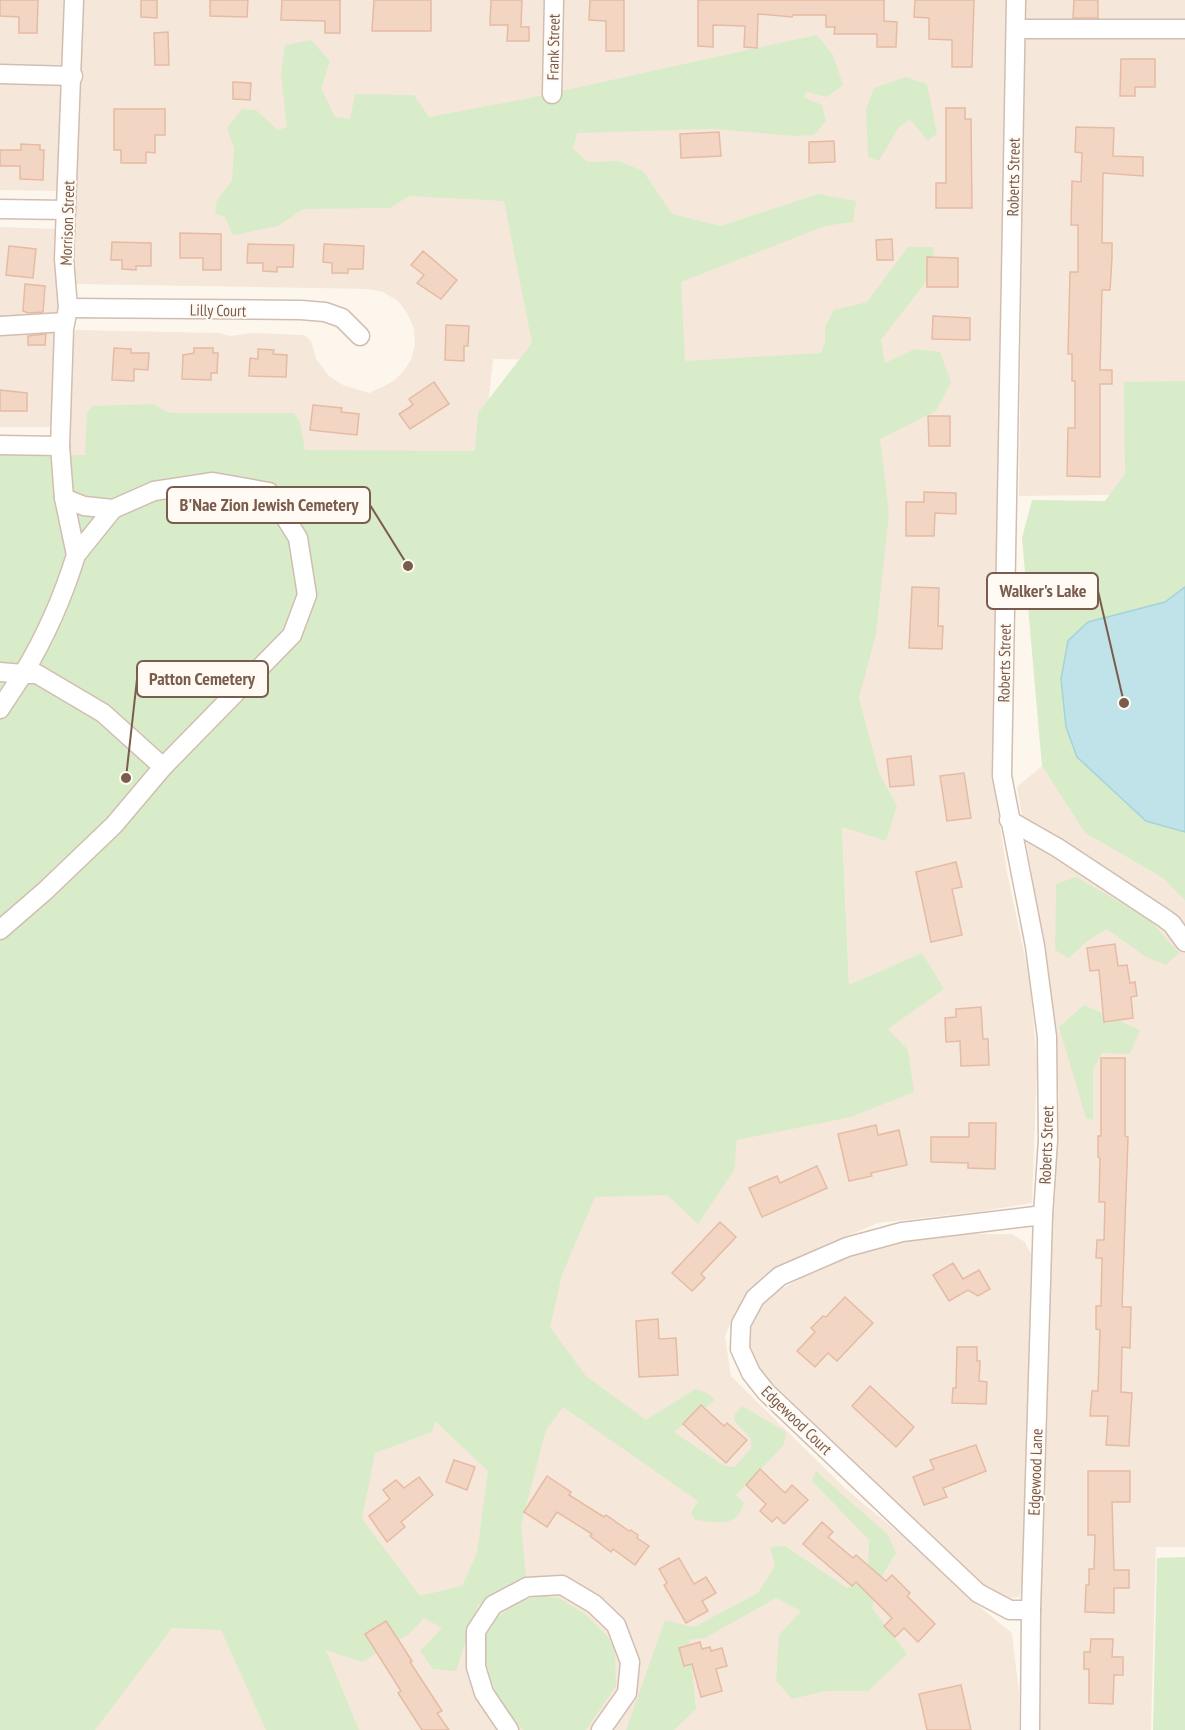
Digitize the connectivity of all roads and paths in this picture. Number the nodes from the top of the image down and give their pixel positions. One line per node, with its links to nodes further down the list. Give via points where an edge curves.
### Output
1 (74, 0): 7 (street, Morrison Street)
2 (554, 0): 8 (street, Frank Street)
3 (1016, 0): 4 (street, Roberts Street)
4 (1016, 29): 5 (street); 23 (street, Roberts Street, via 1002,776)
5 (1185, 29)
6 (0, 74): 7 (street)
7 (73, 76): 10 (street, Morrison Street)
8 (552, 94)
9 (0, 209): 10 (street)
10 (66, 210): 11 (street, Morrison Street)
11 (66, 315): 12 (street, Lilly Court); 13 (street, Lilly Court, via 325,312 342,318); 15 (street, Morrison Street)
12 (0, 326)
13 (360, 336)
14 (0, 445): 15 (street)
15 (60, 446): 16 (street, Morrison Street)
16 (64, 498): 17 (street, via 84,506); 18 (street, Morrison Street)
17 (113, 509): 18 (street); 22 (street, via 154,491 213,482 268,492 298,538 307,595 292,635)
18 (76, 555): 20 (street, via 40,646)
19 (0, 672): 20 (street)
20 (23, 674): 21 (street); 22 (street, via 37,674 103,713)
21 (0, 709)
22 (163, 767): 24 (street, via 114,825)
23 (1010, 820): 25 (street, via 1173,924); 26 (street, Roberts Street, via 1035,946 1047,1037 1048,1140)
24 (0, 930)
25 (1185, 942)
26 (1043, 1215): 27 (street, Edgewood Lane); 27 (street, Edgewood Court, via 902,1232 847,1247 780,1276 755,1298 741,1324 740,1349 751,1373 766,1392 978,1593 1010,1610)
27 (1031, 1610): 30 (street, Edgewood Lane)
28 (509, 1730): 29 (street, via 484,1693 476,1667 476,1631 494,1605 527,1587 562,1585 594,1604 616,1625 630,1662 627,1693)
29 (601, 1730)
30 (1030, 1730)

